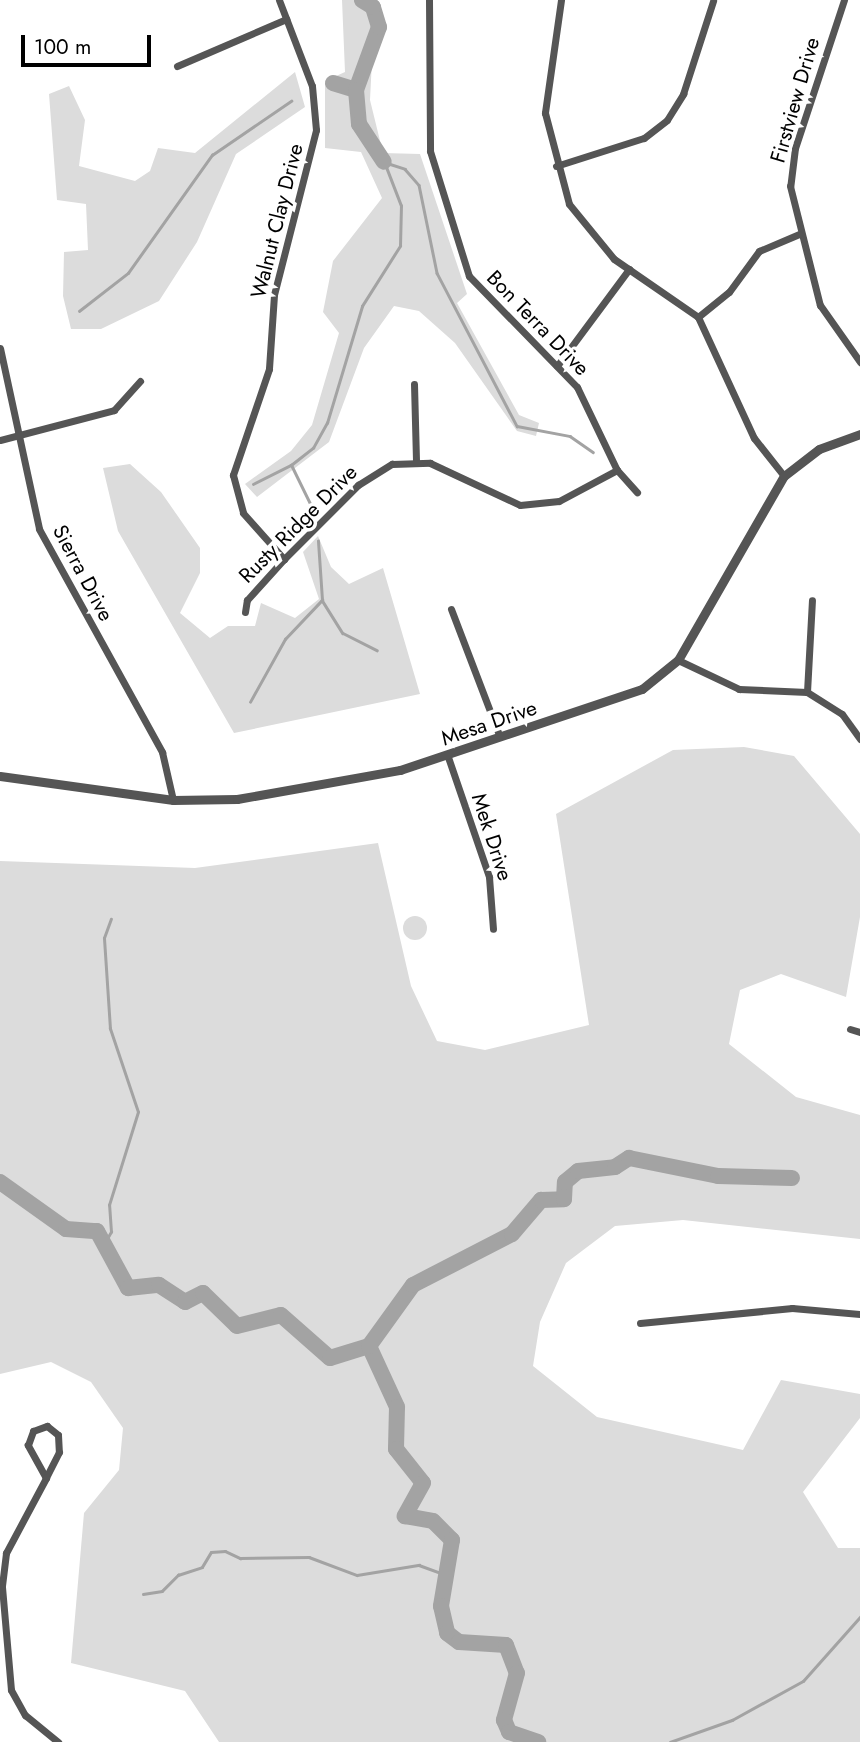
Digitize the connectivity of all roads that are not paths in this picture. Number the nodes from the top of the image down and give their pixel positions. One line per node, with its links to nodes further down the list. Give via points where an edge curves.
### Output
1 (279, 0): 6 (street, Walnut Clay Drive)
2 (429, 0): 14 (street, Bon Terra Drive, via 430,150 461,255 483,295)
3 (561, 0): 8 (street, via 545,113)
4 (844, 0): 9 (street, Firstview Drive, via 792,161)
5 (713, 1): 8 (street, via 683,94 667,120 644,138)
6 (286, 19): 7 (street); 24 (street, Walnut Clay Drive, via 312,86 316,130 274,295 269,369 233,474 243,513)
7 (177, 66)
8 (556, 166): 10 (street, via 586,230)
9 (799, 234): 11 (street, via 759,251 729,292); 13 (street, Firstview Drive, via 820,304)
10 (629, 269): 11 (street); 14 (street)
11 (698, 317): 22 (street, via 754,438)
12 (0, 348): 18 (street, Sierra Drive)
13 (860, 362)
14 (557, 366): 21 (street, Bon Terra Drive, via 577,387)
15 (140, 381): 18 (street, via 114,410)
16 (414, 384): 20 (street)
17 (860, 434): 22 (street, Mesa Drive, via 818,449)
18 (21, 436): 19 (street); 34 (street, Sierra Drive, via 47,550 162,752)
19 (0, 440)
20 (416, 461): 21 (street, via 520,505 559,501); 24 (street, Rusty Ridge Drive, via 378,469)
21 (617, 470): 23 (street, Bon Terra Drive)
22 (784, 475): 28 (street, Mesa Drive)
23 (637, 492)
24 (284, 559): 27 (street, Rusty Ridge Drive, via 247,600)
25 (813, 600): 29 (street)
26 (451, 609): 30 (street)
27 (245, 612)
28 (678, 660): 29 (street, via 739,689); 30 (street, Mesa Drive, via 642,689)
29 (807, 692): 31 (street, via 842,714)
30 (500, 737): 32 (street, Mesa Drive)
31 (860, 739)
32 (448, 757): 34 (street, Mesa Drive, via 237,799); 35 (street, Mek Drive, via 489,877)
33 (0, 776): 34 (street, Mesa Drive)
34 (173, 800)
35 (493, 929)
36 (850, 1029): 37 (street)
37 (860, 1032)
38 (860, 1314): 39 (street, via 792,1308)
39 (640, 1324)
40 (46, 1478): 40 (street, via 28,1445 33,1431 47,1426 60,1444); 41 (street, via 6,1553 2,1587 10,1690 25,1715)
41 (58, 1742)

